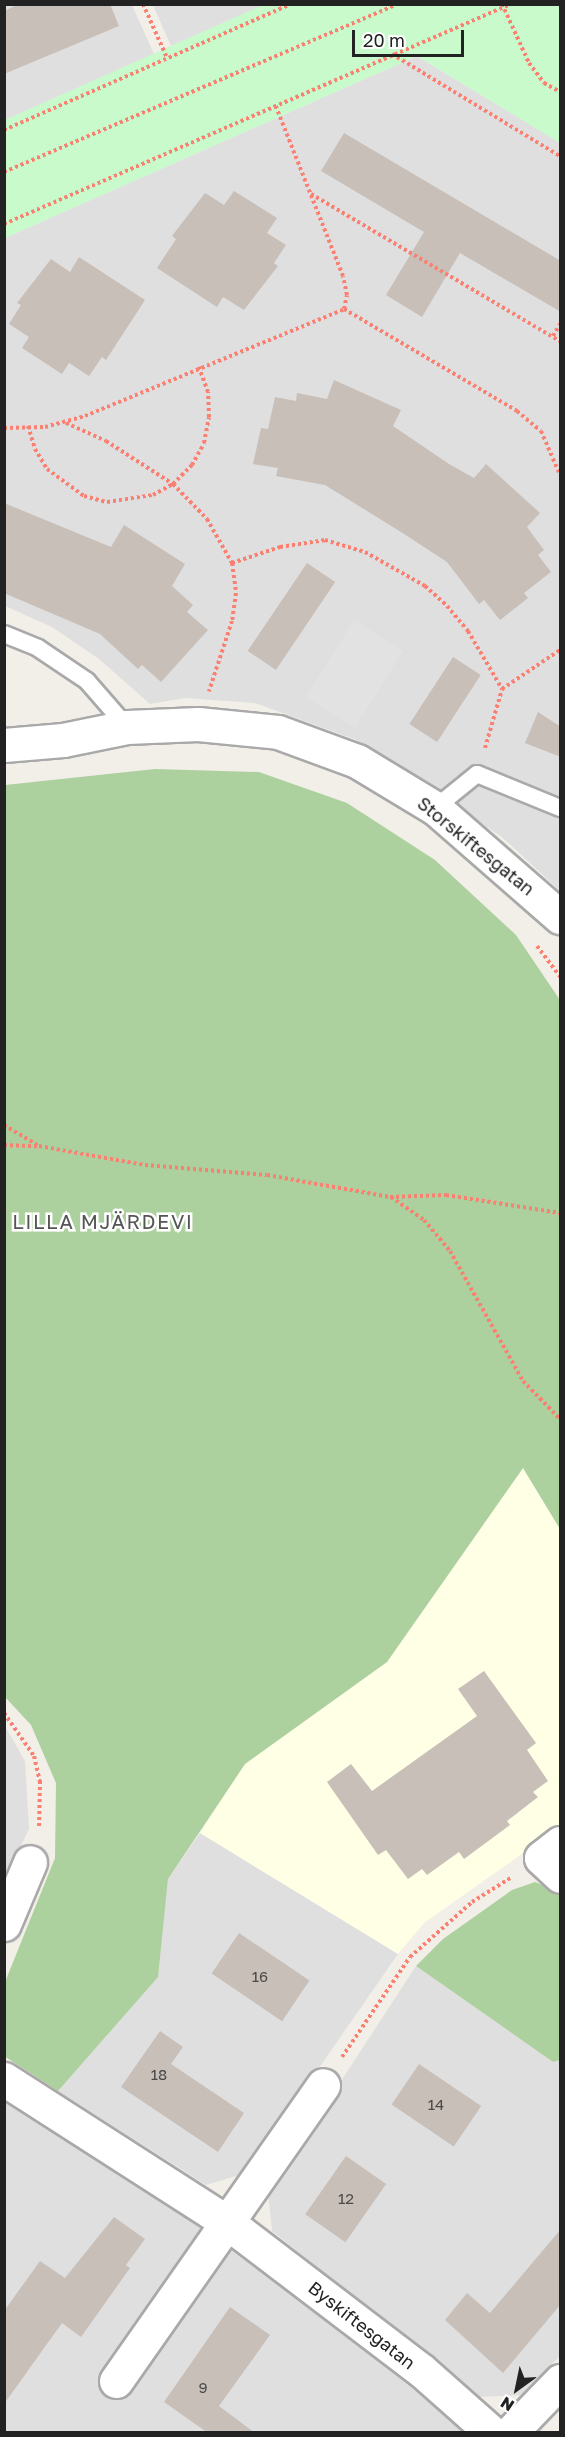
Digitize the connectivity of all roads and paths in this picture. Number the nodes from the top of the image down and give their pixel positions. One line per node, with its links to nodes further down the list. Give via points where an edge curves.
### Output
1 (143, 4): 7 (path)
2 (291, 4): 7 (path)
3 (397, 4): 12 (path)
4 (511, 4): 5 (path)
5 (502, 6): 6 (path); 8 (path, via 529,63 544,83)
6 (392, 53): 9 (path); 11 (path)
7 (166, 58): 10 (path)
8 (561, 92)
9 (275, 104): 13 (path); 14 (path)
10 (4, 130)
11 (561, 156)
12 (4, 172)
13 (311, 194): 15 (path, via 343,276 347,295); 17 (path)
14 (4, 224)
15 (344, 309): 19 (path); 23 (path, via 517,411 541,431)
16 (561, 324): 17 (path)
17 (553, 336): 18 (path)
18 (561, 340)
19 (199, 367): 20 (path); 25 (path, via 208,392 208,426 192,465)
20 (65, 423): 21 (path); 25 (path, via 106,441)
21 (28, 426): 22 (path); 25 (path, via 47,469 84,496 107,502 130,501)
22 (4, 428)
23 (560, 465): 24 (path)
24 (561, 475)
25 (173, 484): 26 (path, via 207,519)
26 (232, 563): 29 (path, via 280,547 325,540 365,552 425,586 447,606 468,631); 30 (path, via 236,593 232,621)
27 (4, 634): 31 (lane, via 38,648 87,681)
28 (561, 650): 29 (path)
29 (502, 689): 33 (path)
30 (198, 724): 31 (street, Storskiftesgatan); 34 (street, Storskiftesgatan, via 279,732 316,744 357,761)
31 (127, 727): 32 (street, Storskiftesgatan, via 63,740)
32 (4, 745)
33 (477, 774): 34 (lane); 35 (lane)
34 (435, 808): 36 (street, Storskiftesgatan)
35 (561, 808)
36 (561, 917)
37 (530, 938): 38 (path)
38 (561, 977)
39 (4, 1125): 41 (path)
40 (4, 1145): 41 (path)
41 (39, 1146): 42 (path, via 145,1165 267,1175)
42 (390, 1197): 43 (path, via 446,1195); 44 (path, via 424,1220 450,1251 523,1381)
43 (561, 1214)
44 (561, 1419)
45 (4, 1713): 47 (path, via 34,1756 40,1781 39,1831)
46 (554, 1859): 50 (path, via 472,1902 410,1957)
47 (30, 1862): 48 (street)
48 (4, 1924)
49 (4, 2079): 51 (street, Byskiftesgatan)
50 (323, 2085): 51 (street)
51 (228, 2223): 53 (street); 54 (street, Byskiftesgatan, via 421,2370)
52 (561, 2380): 55 (street)
53 (116, 2381)
54 (491, 2433)
55 (512, 2433)

